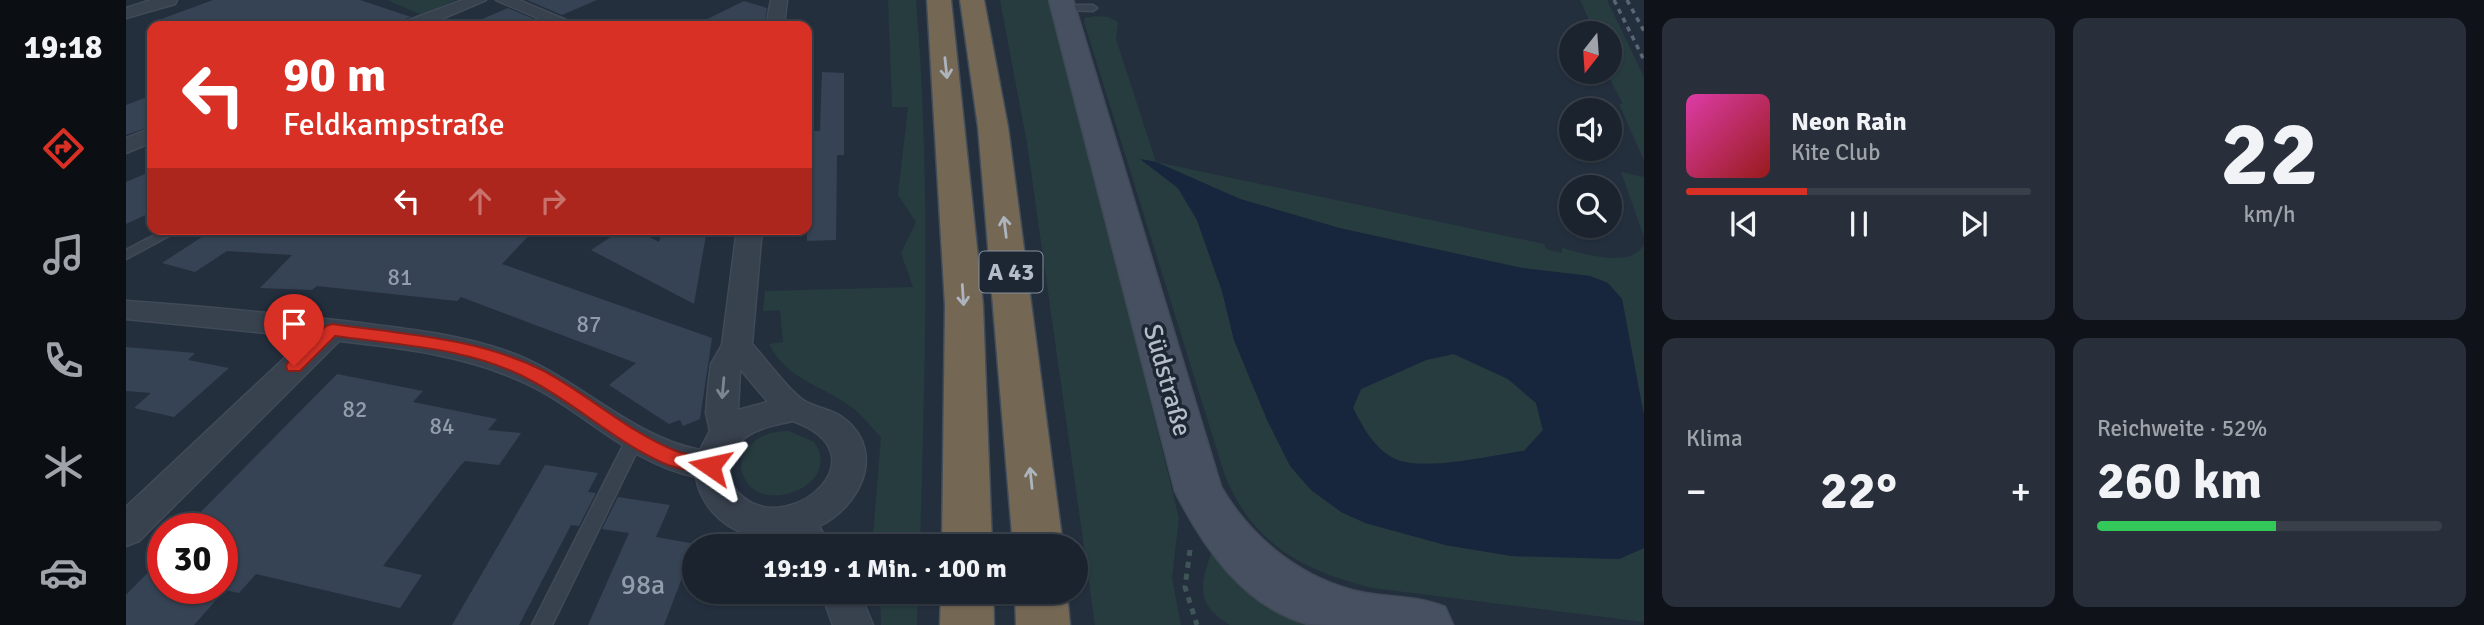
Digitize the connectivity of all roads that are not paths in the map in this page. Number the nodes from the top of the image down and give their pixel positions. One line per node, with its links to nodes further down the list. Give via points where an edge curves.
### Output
1 (169, 0): 8 (street)
2 (478, 0): 9 (street)
3 (504, 0): 10 (street)
4 (779, 0): 11 (street)
5 (939, 0): 26 (highway, A 43, one-way to 26, via 964,305)
6 (972, 0): 27 (highway, A 43, one-way to 6, via 995,141)
7 (1073, 5): 35 (street, Südstraße, via 1199,491 1213,520 1240,553 1270,579 1307,600 1354,616)
8 (126, 13)
9 (423, 21)
10 (558, 21)
11 (776, 21)
12 (147, 136): 13 (street)
13 (126, 146)
14 (164, 235): 16 (lane)
15 (749, 235): 19 (street)
16 (126, 255)
17 (126, 310): 18 (street)
18 (332, 330): 22 (street, via 443,345 498,359 538,376); 24 (street)
19 (737, 346): 20 (street); 21 (street, one-way to 21, via 726,364 723,388)
20 (793, 409): 21 (street, via 746,418); 25 (street, via 818,415 837,428 848,447 850,469 840,491)
21 (727, 433): 23 (street, via 715,448)
22 (635, 439): 23 (street, via 674,459); 31 (lane)
23 (710, 466): 25 (street, via 712,486 724,504 743,517)
24 (126, 530)
25 (803, 533)
26 (967, 534)
27 (1037, 534)
28 (845, 604): 32 (street)
29 (967, 604): 33 (highway)
30 (1042, 604): 34 (highway)
31 (542, 625)
32 (853, 625)
33 (967, 625)
34 (1043, 625)
35 (1426, 625)

